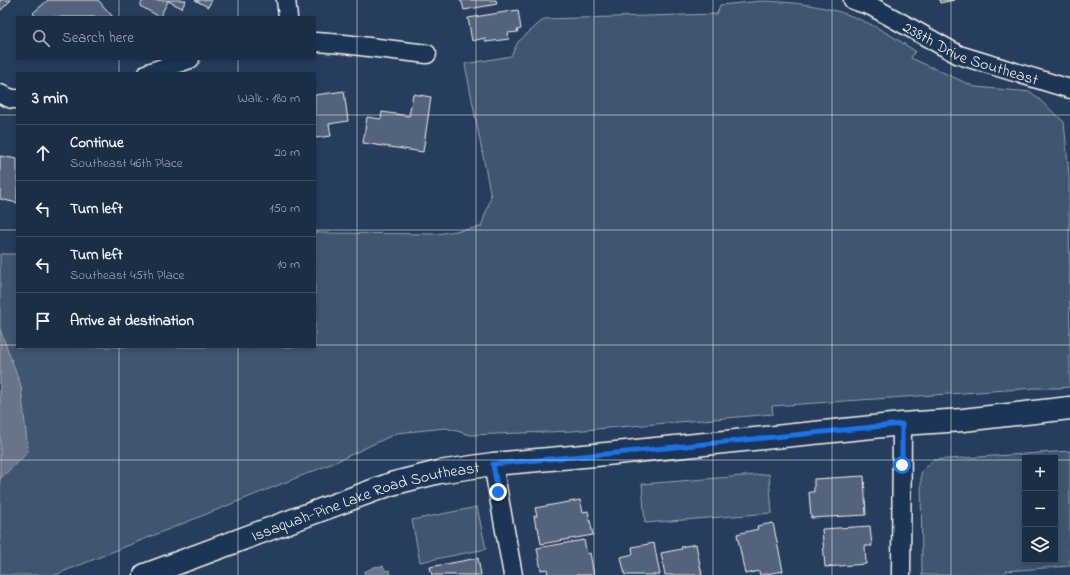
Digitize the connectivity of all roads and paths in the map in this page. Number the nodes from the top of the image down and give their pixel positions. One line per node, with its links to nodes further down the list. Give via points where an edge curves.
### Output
1 (286, 0): 3 (street)
2 (853, 0): 8 (street, 238th Drive Southeast, via 871,6 959,55)
3 (288, 16)
4 (316, 42): 5 (street)
5 (427, 54)
6 (187, 60): 7 (street)
7 (151, 72)
8 (1070, 90)
9 (0, 94): 10 (street)
10 (16, 99)
11 (1070, 408): 12 (main road, Issaquah-Pine Lake Road Southeast)
12 (902, 424): 13 (main road, Issaquah-Pine Lake Road Southeast); 16 (street)
13 (493, 464): 14 (main road, Issaquah-Pine Lake Road Southeast, via 439,472 391,484); 15 (street)
14 (146, 575)
15 (513, 575)
16 (901, 575)

